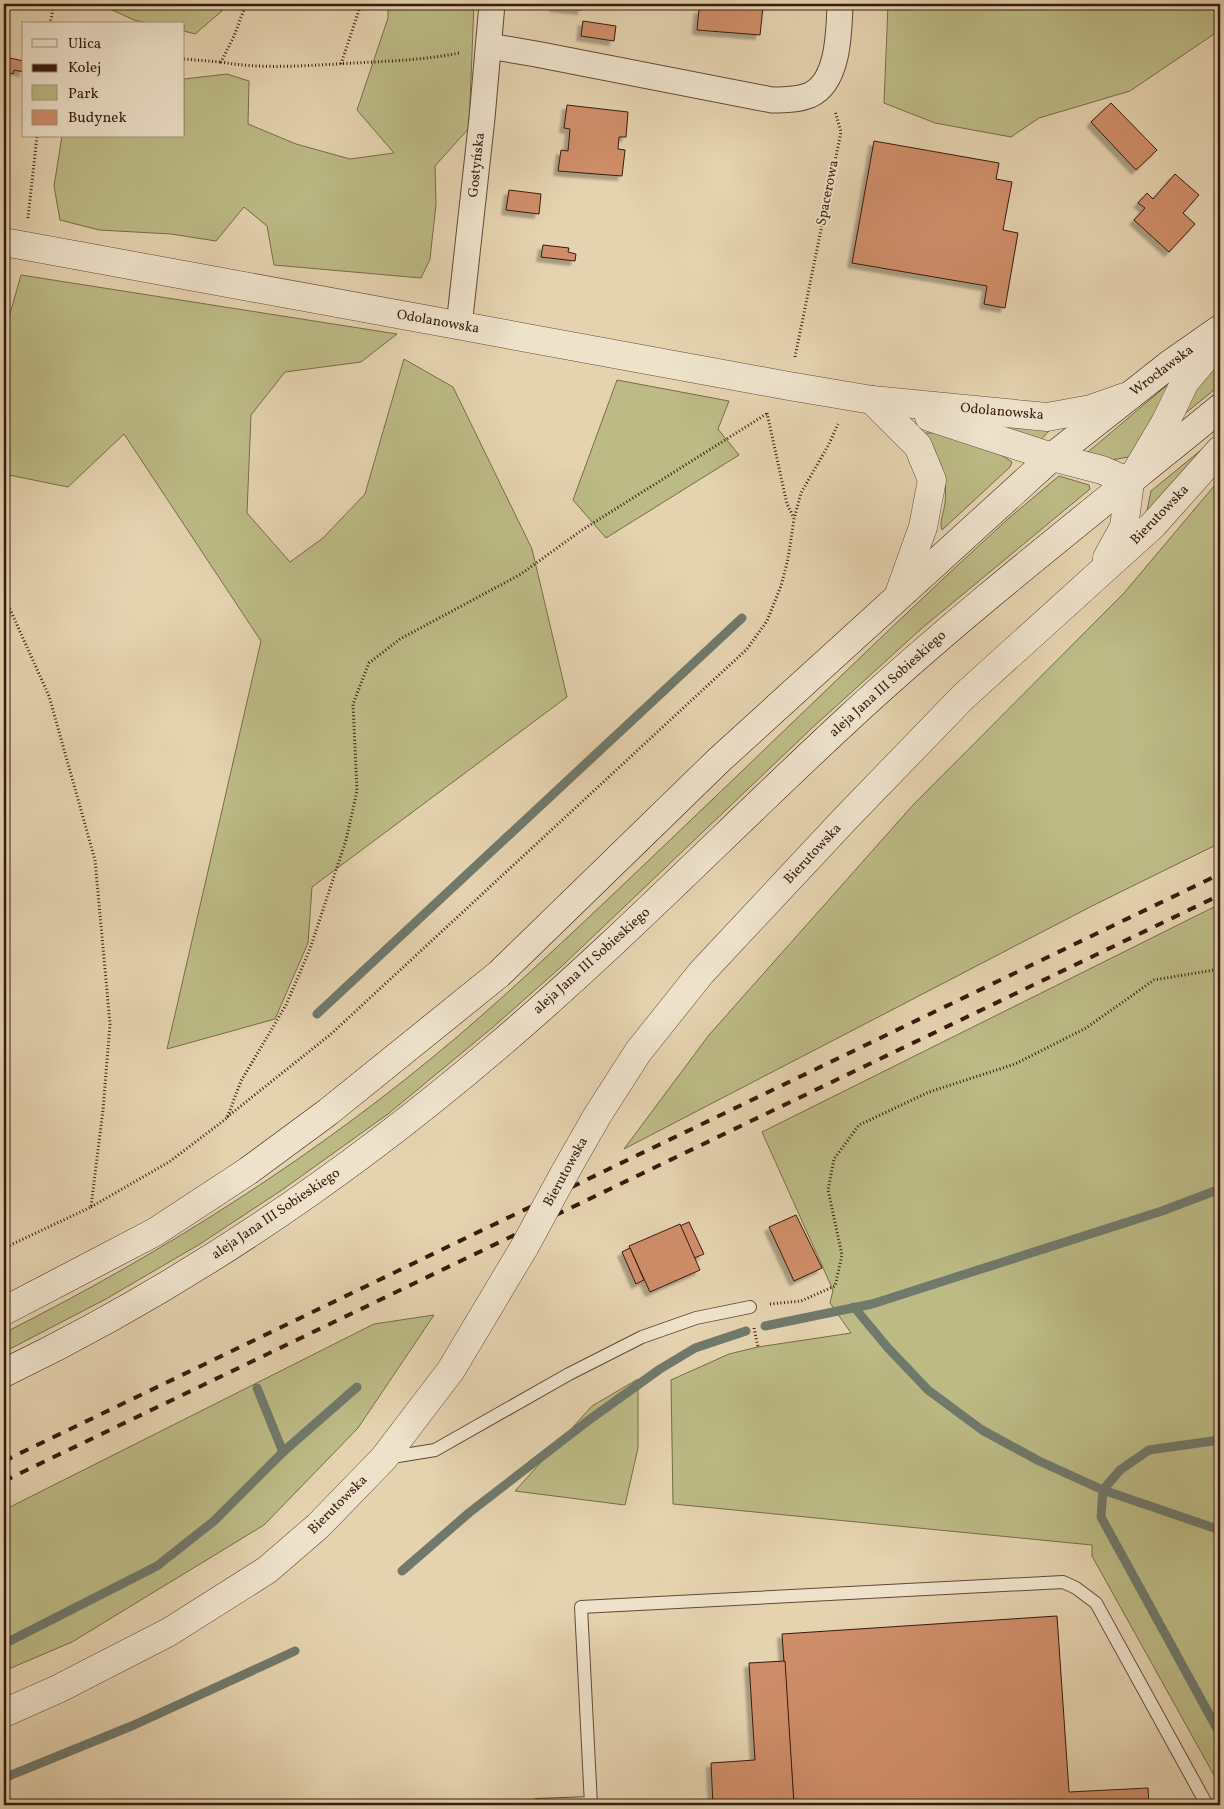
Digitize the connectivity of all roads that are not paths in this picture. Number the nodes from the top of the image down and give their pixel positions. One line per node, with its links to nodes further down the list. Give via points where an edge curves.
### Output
1 (492, 4): 3 (street, Gostyńska)
2 (840, 4): 3 (street, via 834,64 824,86 810,95 794,99 772,100)
3 (489, 46): 5 (street, Gostyńska)
4 (14, 244): 5 (street, Odolanowska)
5 (459, 326): 9 (street, Odolanowska)
6 (1220, 329): 8 (street, Wrocławska)
7 (1220, 340): 13 (street, Wrocławska, via 1185,382)
8 (1129, 396): 9 (street, Odolanowska, via 1091,409 1047,417); 12 (street, Wrocławska)
9 (872, 400): 12 (street, Odolanowska); 16 (street, via 918,446 932,480 923,527)
10 (1220, 408): 13 (street)
11 (1220, 450): 15 (street, Bierutowska, via 1153,525)
12 (1052, 456): 14 (street, Odolanowska, via 1102,470); 16 (street)
13 (1150, 459): 14 (street, aleja Jana III Sobieskiego)
14 (1130, 482): 15 (street, Bierutowska, via 1124,527); 19 (street, aleja Jana III Sobieskiego, via 939,638 848,719 646,912 496,1048 419,1111 271,1219 194,1269)
15 (1096, 576): 20 (street, Bierutowska, bridge, via 963,697 701,973 638,1052 597,1116 451,1370)
16 (898, 596): 18 (street, via 719,760 498,974 328,1112 248,1172 155,1232)
17 (750, 1307): 20 (lane, via 696,1318 642,1337 569,1374 435,1450)
18 (4, 1312)
19 (4, 1373)
20 (384, 1458): 21 (street, Bierutowska, via 318,1526 267,1570 169,1632)
21 (4, 1713)
22 (591, 1804): 23 (lane); 24 (lane, via 581,1607 1063,1582 1096,1603)
23 (537, 1805)
24 (1207, 1805)

